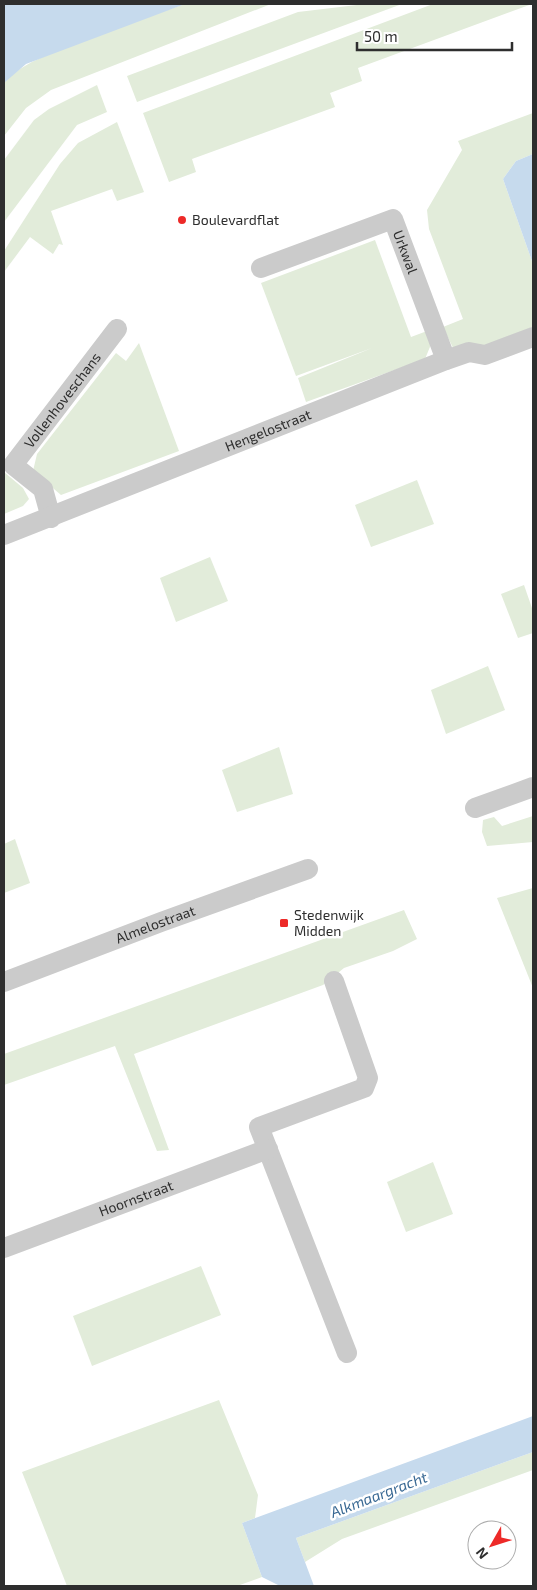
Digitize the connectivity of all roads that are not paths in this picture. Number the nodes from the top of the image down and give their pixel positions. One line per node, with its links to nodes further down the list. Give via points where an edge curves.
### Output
1 (261, 268): 4 (street, Urkwal, via 393,219)
2 (117, 328): 5 (street, Vollenhoveschans, via 13,465 43,489)
3 (533, 337): 4 (street, Hengelostraat, via 485,354 469,352)
4 (446, 360): 5 (street, Hengelostraat)
5 (51, 518): 6 (street, Hengelostraat)
6 (4, 535)
7 (533, 787): 8 (street)
8 (474, 808)
9 (308, 869): 11 (street, Almelostraat)
10 (334, 980): 12 (street, via 368,1078 364,1088 259,1128)
11 (4, 982)
12 (268, 1149): 13 (street, Hoornstraat); 14 (street)
13 (4, 1248)
14 (347, 1353)

